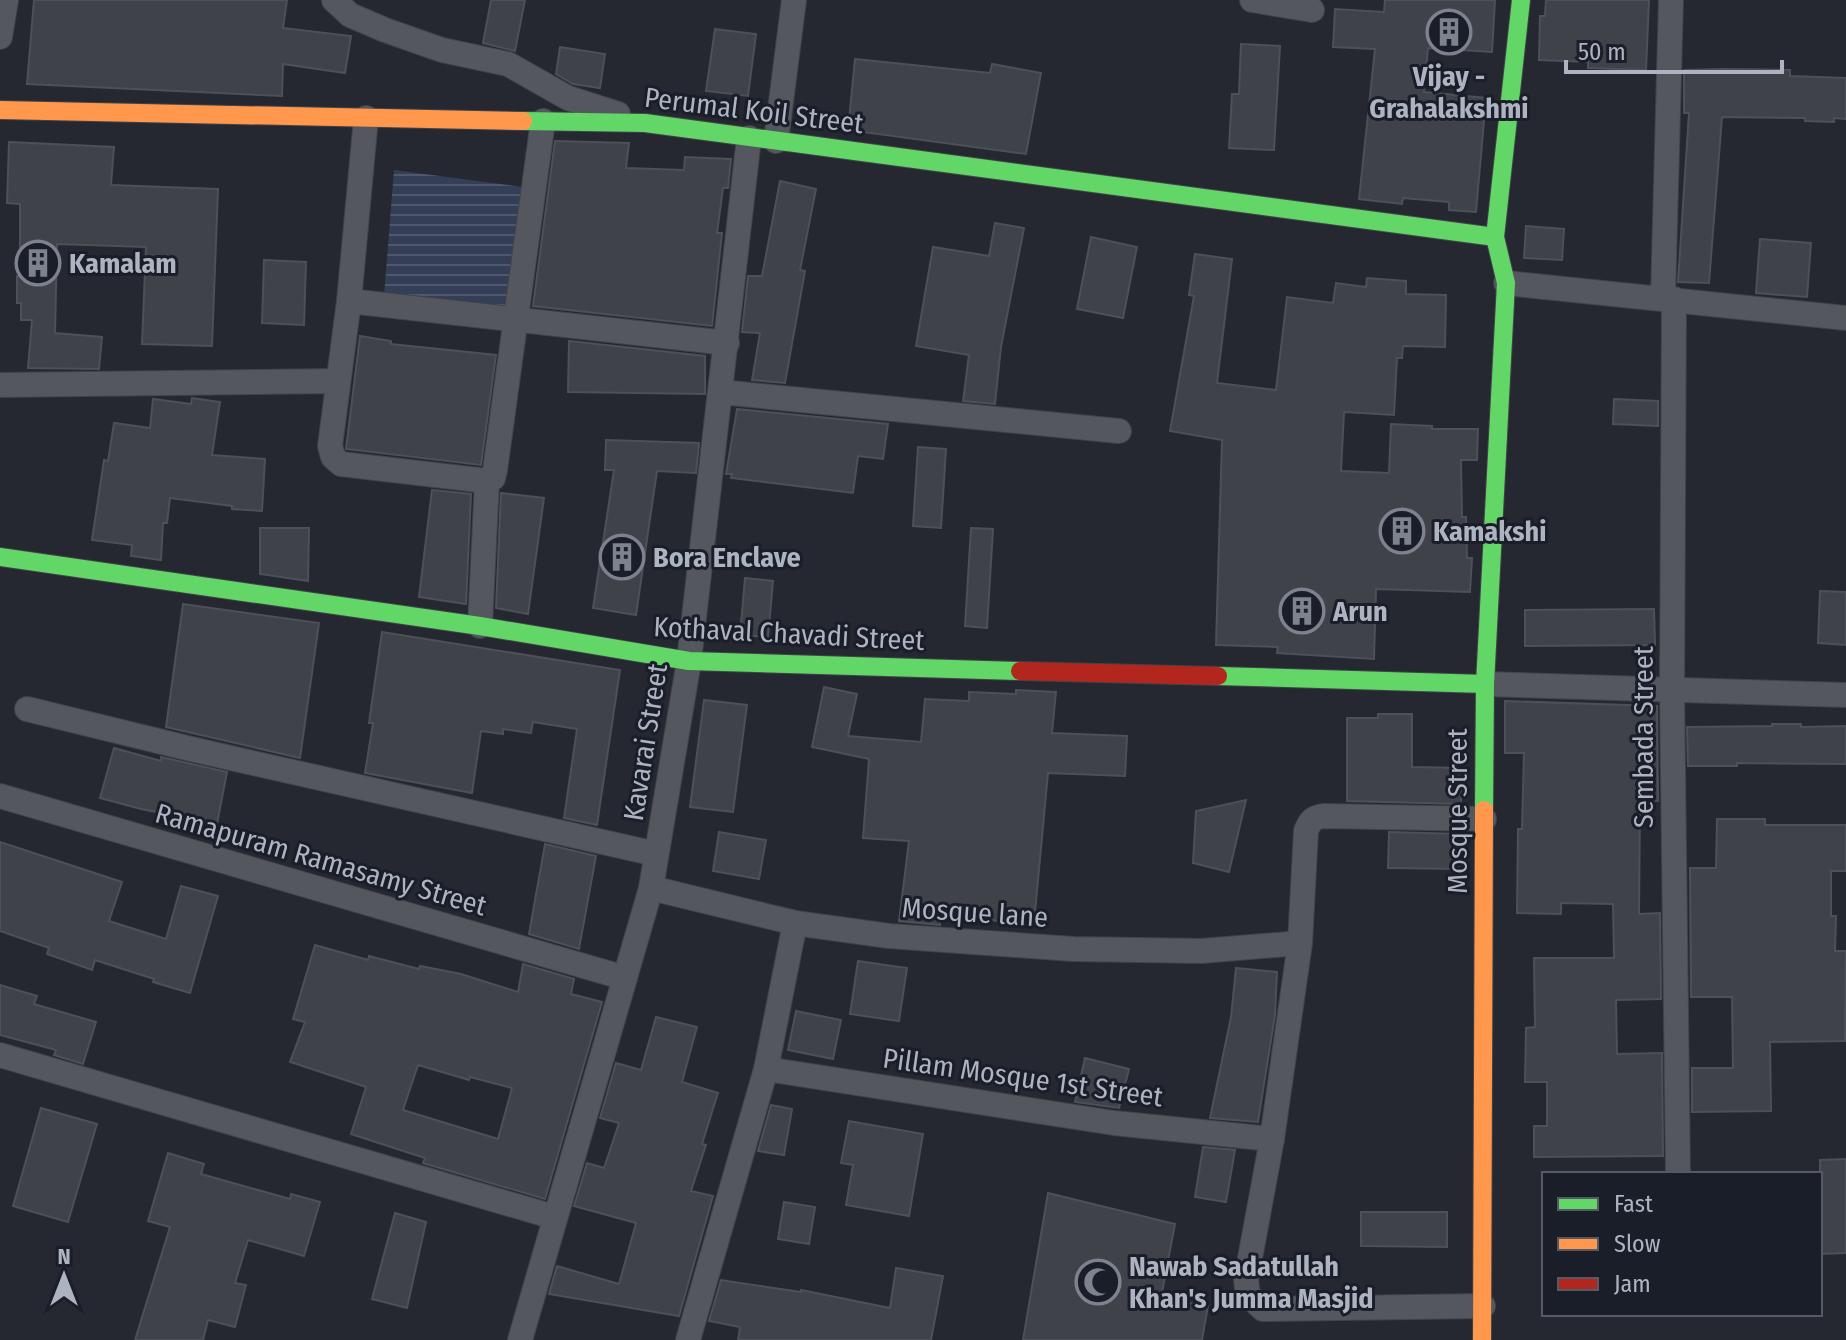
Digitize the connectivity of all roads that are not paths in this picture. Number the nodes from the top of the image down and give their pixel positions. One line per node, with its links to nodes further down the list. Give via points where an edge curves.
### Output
1 (6, 0): 8 (street)
2 (334, 0): 12 (street, via 350,15 385,30 442,50 508,64 568,98)
3 (794, 0): 14 (street)
4 (1252, 0): 7 (street)
5 (1521, 0): 15 (street, Mosque Street)
6 (1671, 0): 17 (street, Sembada Street)
7 (1312, 10)
8 (0, 37)
9 (0, 110): 10 (street, Perumal Koil Street)
10 (366, 118): 11 (street, Perumal Koil Street); 18 (street)
11 (543, 121): 12 (street, Perumal Koil Street); 20 (street)
12 (645, 123): 13 (street, Perumal Koil Street)
13 (749, 138): 14 (street, Perumal Koil Street); 21 (street, Kavarai Street)
14 (776, 141): 15 (street, Perumal Koil Street)
15 (1495, 237): 16 (street, Mosque Street)
16 (1506, 283): 17 (street); 30 (street, Mosque Street)
17 (1668, 298): 19 (street); 31 (street, Sembada Street)
18 (349, 301): 20 (street); 22 (street)
19 (1846, 318)
20 (514, 320): 21 (street); 26 (street, via 495,470)
21 (727, 343): 24 (street, Kavarai Street)
22 (337, 381): 23 (street); 26 (street, via 330,446 341,464)
23 (0, 385)
24 (720, 392): 25 (street); 29 (street, Kavarai Street)
25 (1119, 431)
26 (487, 481): 28 (street)
27 (0, 557): 28 (street, Kothaval Chavadi Street)
28 (480, 626): 29 (street, Kothaval Chavadi Street)
29 (689, 661): 30 (street, Kothaval Chavadi Street); 36 (street, Kavarai Street)
30 (1485, 684): 31 (street); 35 (street, Mosque Street)
31 (1672, 691): 32 (street); 44 (street, Sembada Street)
32 (1846, 695)
33 (27, 709): 36 (street)
34 (0, 796): 40 (street, Ramapuram Ramasamy Street)
35 (1484, 819): 39 (street, via 1316,817 1306,831); 46 (street, Mosque Street)
36 (656, 854): 37 (street, Kavarai Street)
37 (651, 888): 38 (street, Mosque lane); 40 (street, Kavarai Street)
38 (795, 923): 39 (street, Mosque lane, via 889,936 1073,949 1201,951); 42 (street)
39 (1300, 943): 43 (street)
40 (625, 978): 45 (street, Kavarai Street)
41 (0, 1055): 45 (street)
42 (766, 1069): 43 (street, Pillam Mosque 1st Street, via 1114,1123); 48 (street)
43 (1272, 1139): 46 (street, via 1246,1280 1248,1295 1263,1309)
44 (1678, 1172)
45 (554, 1217): 47 (street, Kavarai Street)
46 (1483, 1306): 49 (street, Mosque Street)
47 (520, 1340)
48 (688, 1340)
49 (1482, 1340)

